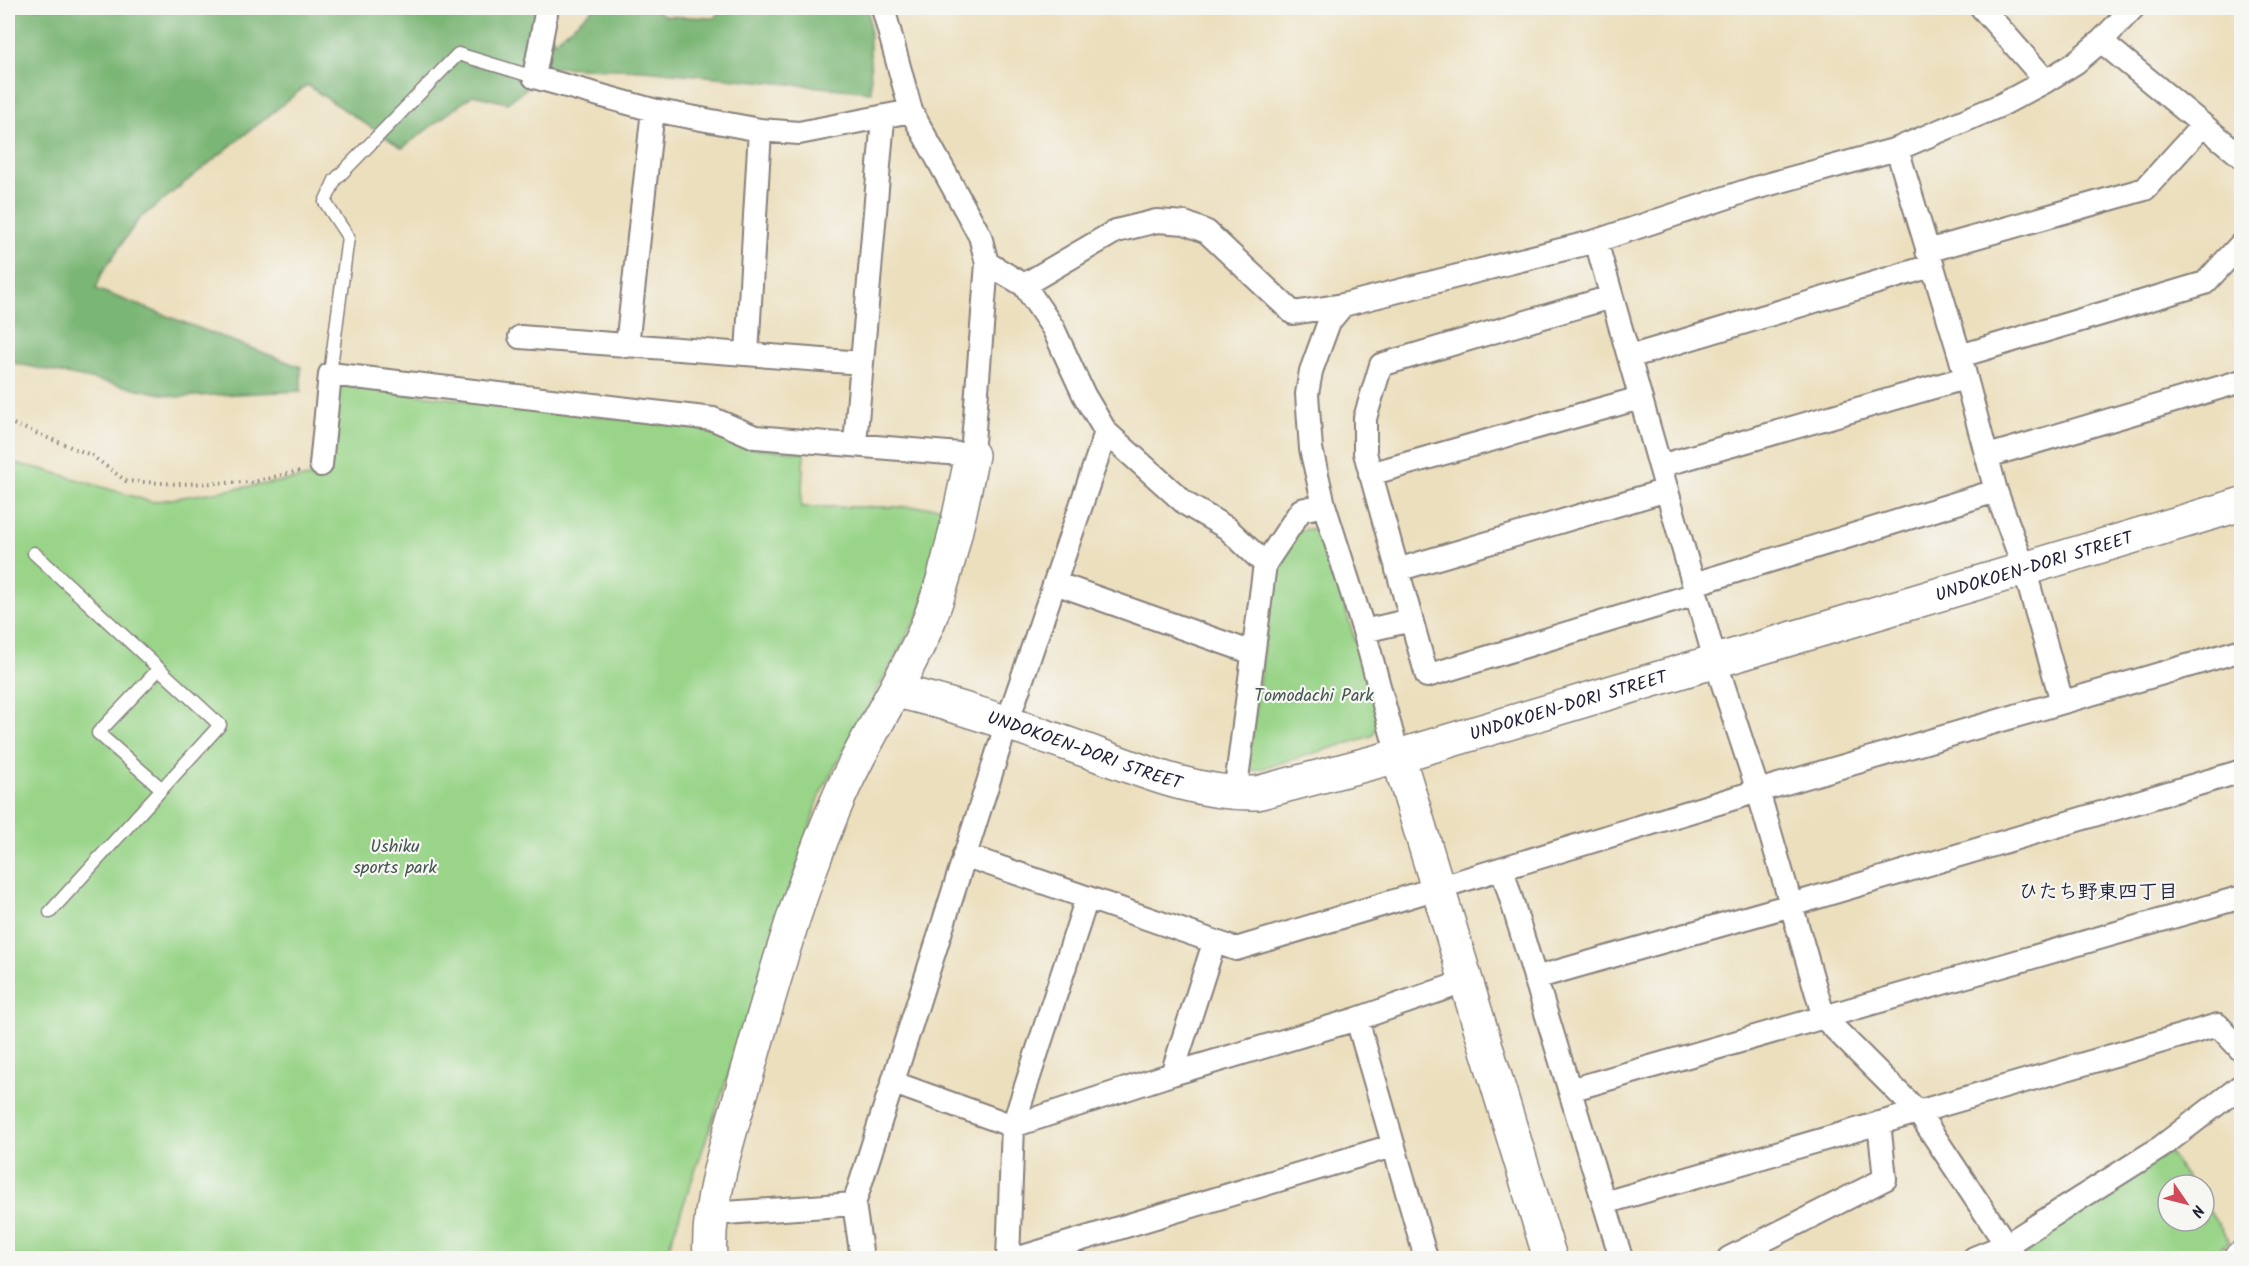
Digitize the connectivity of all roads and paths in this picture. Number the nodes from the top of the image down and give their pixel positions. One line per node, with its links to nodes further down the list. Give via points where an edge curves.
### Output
1 (547, 8): 6 (street)
2 (883, 8): 9 (street)
3 (1982, 8): 7 (street)
4 (2133, 8): 5 (street)
5 (2101, 41): 7 (street); 11 (street)
6 (534, 77): 8 (street); 28 (lane, via 458,54 335,180 325,202 348,237)
7 (2046, 81): 13 (street, via 2001,105)
8 (653, 110): 12 (street); 23 (street)
9 (911, 111): 10 (street); 18 (street, via 980,236)
10 (883, 119): 12 (street, via 799,133); 26 (street)
11 (2202, 126): 14 (street); 17 (street, via 2145,189)
12 (760, 130): 24 (street)
13 (1897, 149): 15 (street, via 1752,189); 17 (street)
14 (2241, 157)
15 (1596, 241): 20 (street); 21 (street)
16 (2241, 243): 27 (street, via 2205,283)
17 (1929, 258): 25 (street); 27 (street)
18 (987, 263): 19 (street); 34 (street)
19 (1024, 285): 21 (street, via 1116,231 1156,221 1175,222 1207,232 1293,312); 32 (street, via 1053,328)
20 (1611, 297): 25 (street); 38 (street, via 1381,365 1365,418 1365,453)
21 (1342, 305): 42 (street, via 1319,345 1306,394 1311,449)
22 (520, 337): 23 (street)
23 (627, 345): 24 (street)
24 (747, 354): 26 (street)
25 (1629, 357): 30 (street)
26 (862, 363): 33 (street)
27 (1962, 367): 35 (street); 37 (street)
28 (330, 374): 33 (street, via 713,419 755,437); 36 (street)
29 (2241, 381): 35 (street)
30 (1640, 398): 37 (street); 38 (street)
31 (8, 422): 36 (path, via 90,455 126,481 253,482)
32 (1106, 432): 44 (street, via 1186,504 1227,528); 47 (street)
33 (855, 444): 34 (street)
34 (972, 455): 55 (street, via 944,577 924,633)
35 (1988, 456): 40 (street)
36 (321, 465)
37 (1660, 466): 39 (street)
38 (1370, 474): 46 (street)
39 (1667, 490): 46 (street); 48 (street)
40 (1996, 491): 45 (street); 48 (street)
41 (2241, 504): 45 (street, UNDOKOEN-DORI STREET)
42 (1324, 505): 44 (street, via 1301,510); 50 (street)
43 (34, 553): 54 (lane)
44 (1265, 564): 52 (street)
45 (2024, 568): 53 (street, UNDOKOEN-DORI STREET); 56 (street)
46 (1398, 570): 49 (street)
47 (1055, 583): 52 (street); 57 (street)
48 (1695, 589): 49 (street, via 1427,676); 53 (street)
49 (1411, 620): 50 (street)
50 (1364, 631): 58 (street)
51 (2241, 650): 56 (street)
52 (1253, 653): 62 (street)
53 (1715, 660): 58 (street, UNDOKOEN-DORI STREET); 61 (street)
54 (159, 669): 60 (lane, via 220,725); 60 (lane, via 98,733)
55 (896, 691): 57 (street, UNDOKOEN-DORI STREET); 86 (street, via 848,777 817,850 730,1133)
56 (2062, 702): 61 (street)
57 (1007, 723): 62 (street, UNDOKOEN-DORI STREET, via 1135,768); 63 (street)
58 (1398, 756): 62 (street, UNDOKOEN-DORI STREET, via 1281,789); 65 (street)
59 (2241, 771): 68 (street)
60 (162, 789): 69 (lane)
61 (1758, 791): 64 (street); 68 (street)
62 (1234, 794)
63 (964, 855): 67 (street); 77 (street)
64 (1502, 869): 65 (street); 71 (street)
65 (1439, 887): 70 (street, via 1236,949); 72 (street)
66 (2241, 897): 73 (street)
67 (1087, 898): 70 (street); 82 (street)
68 (1791, 905): 71 (street); 73 (street)
69 (50, 912)
70 (1214, 943): 76 (street)
71 (1535, 978): 79 (street)
72 (1467, 981): 74 (street); 93 (street)
73 (1824, 1018): 79 (street); 80 (street)
74 (1358, 1019): 76 (street); 83 (street)
75 (2241, 1051): 80 (street, via 2218,1025)
76 (1172, 1074): 82 (street)
77 (894, 1083): 82 (street); 85 (street)
78 (2241, 1085): 87 (street)
79 (1570, 1090): 84 (street)
80 (1918, 1112): 81 (street); 87 (street)
81 (1879, 1123): 84 (street); 95 (street, via 1885,1179)
82 (1012, 1126): 90 (street)
83 (1392, 1146): 91 (street); 92 (street)
84 (1604, 1203): 94 (street)
85 (854, 1204): 86 (street); 89 (street)
86 (712, 1214): 88 (street)
87 (2010, 1252): 96 (street)
88 (710, 1258)
89 (862, 1258)
90 (1008, 1258)
91 (1019, 1258)
92 (1425, 1258)
93 (1550, 1258)
94 (1621, 1258)
95 (1729, 1258)
96 (1974, 1258)

